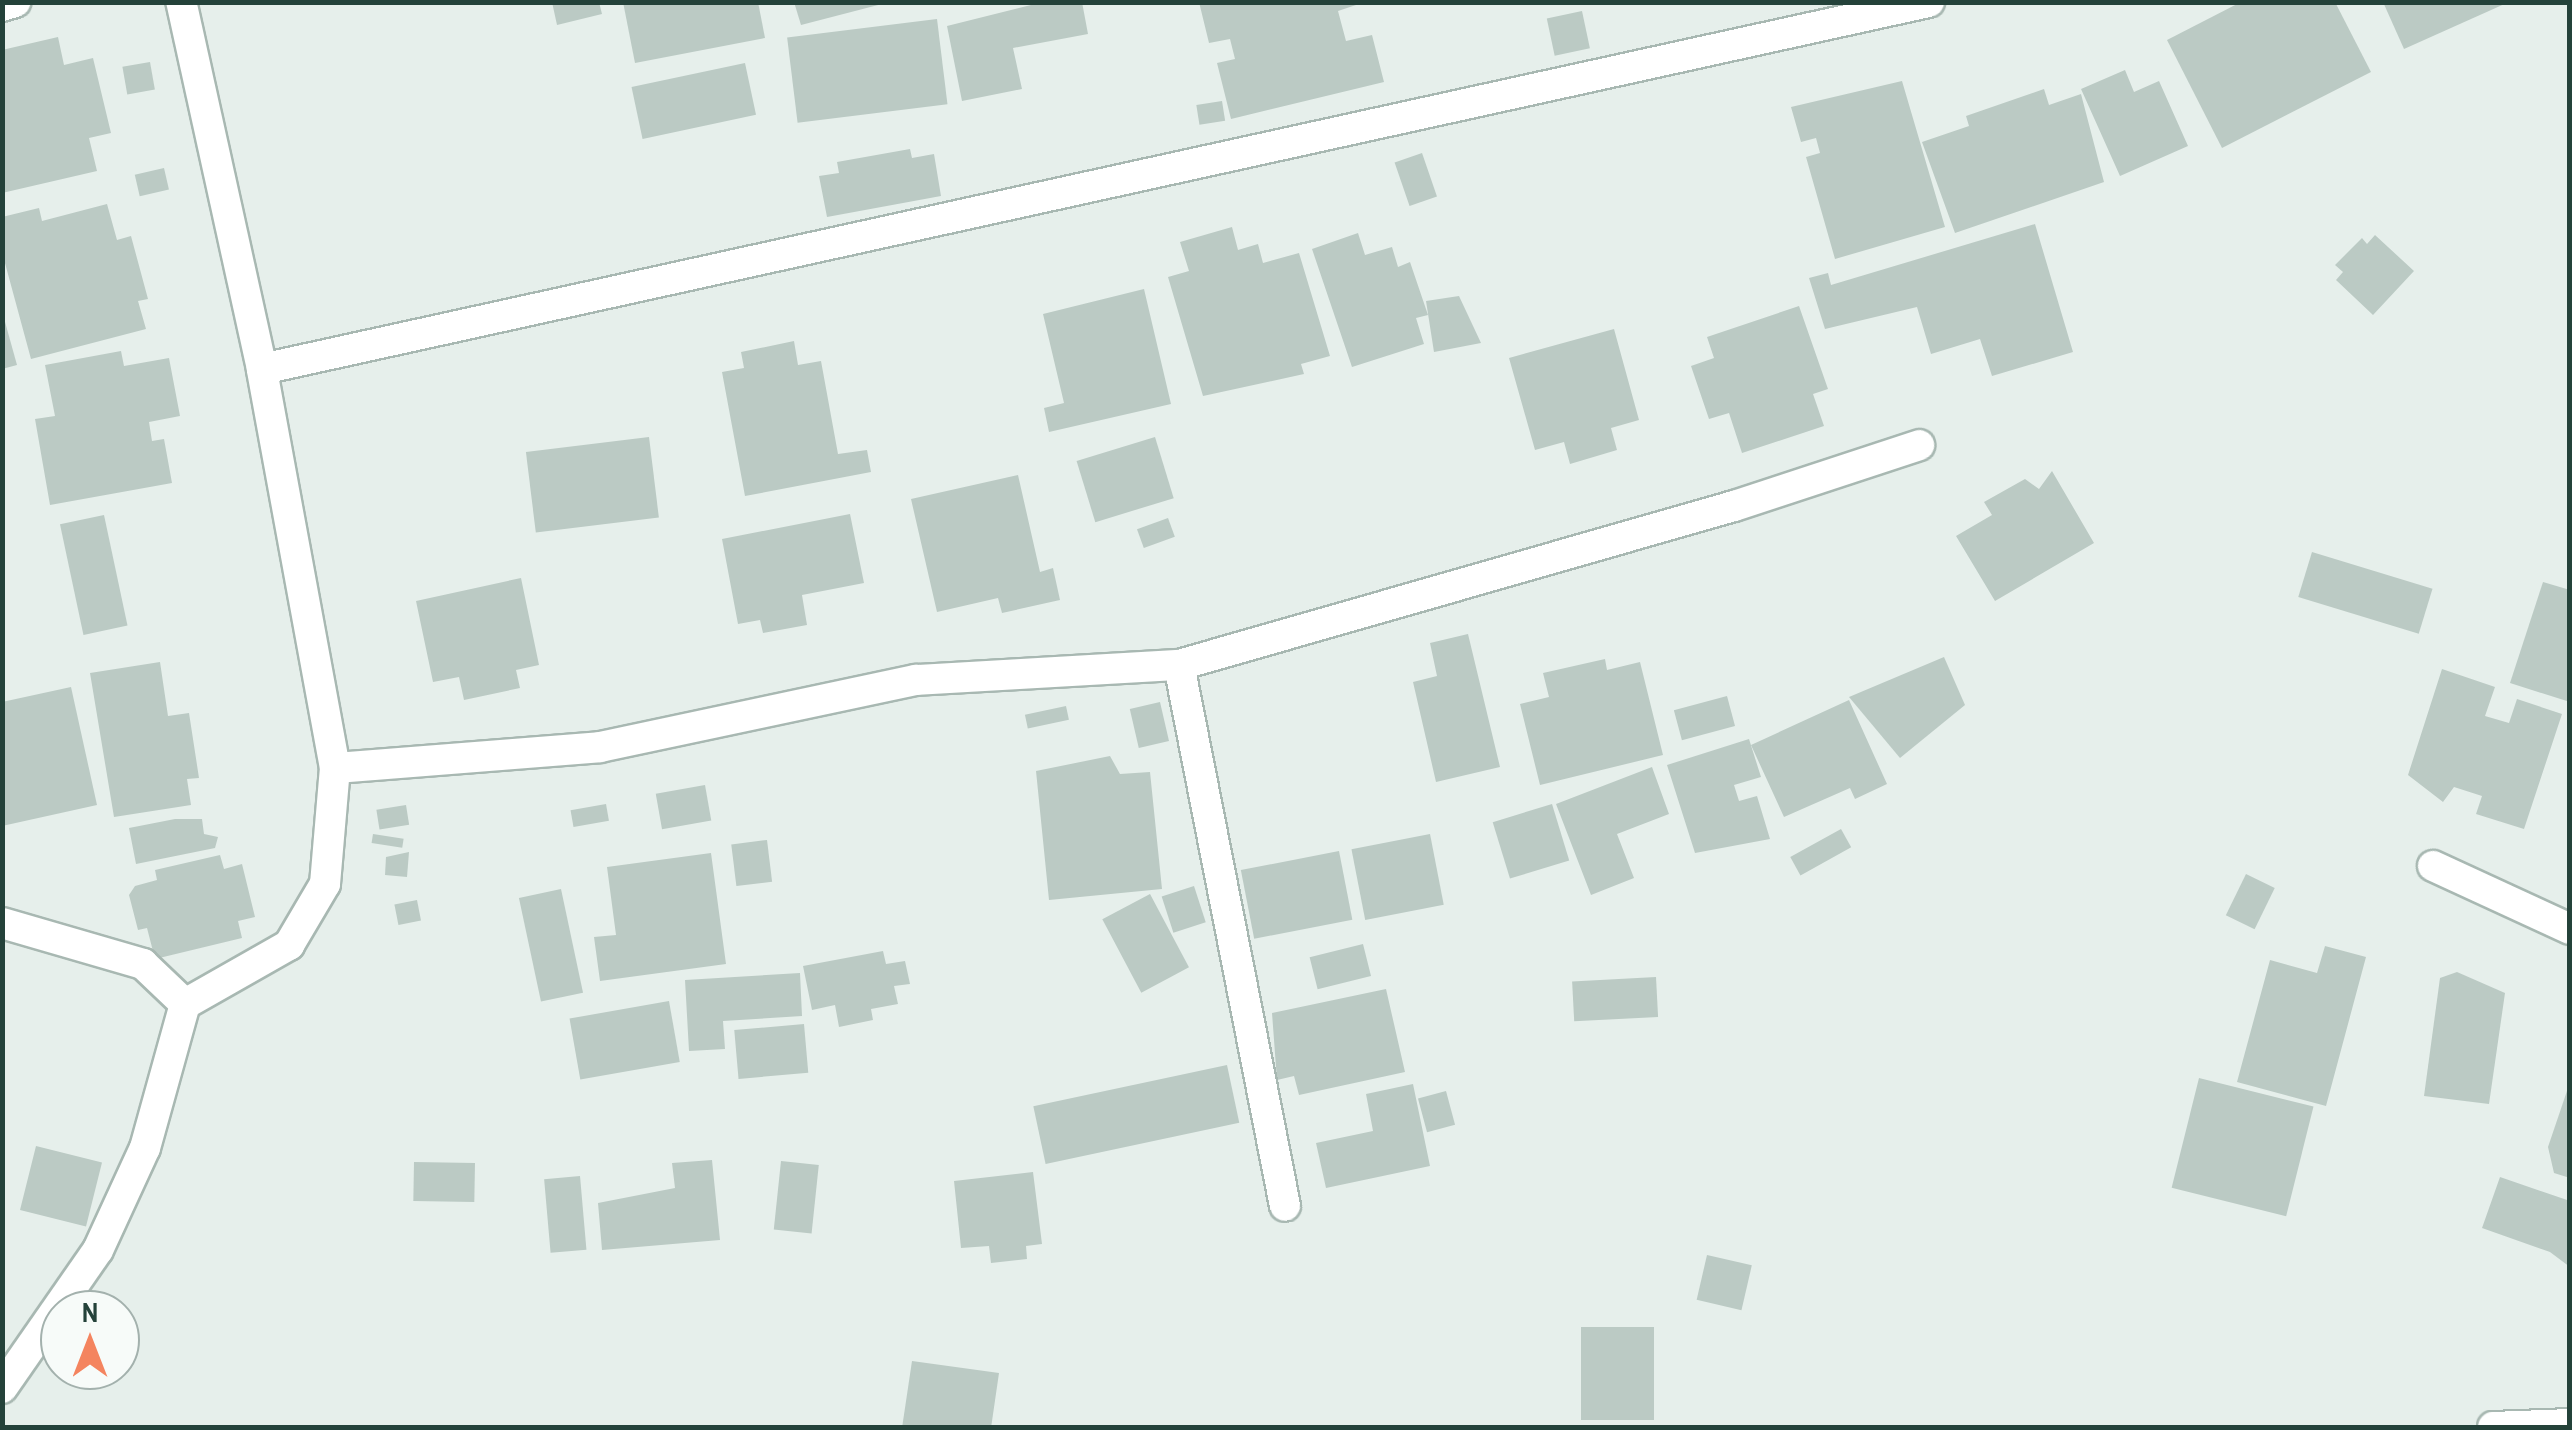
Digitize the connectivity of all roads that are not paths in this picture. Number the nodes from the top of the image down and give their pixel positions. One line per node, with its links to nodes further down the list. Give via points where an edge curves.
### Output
1 (16, 2): 4 (street)
2 (181, 2): 5 (street)
3 (1928, 2): 5 (street)
4 (2, 6)
5 (262, 369): 8 (street)
6 (1919, 445): 7 (street, via 1734,506)
7 (1179, 664): 8 (street, via 916,680 600,747 500,749); 13 (street)
8 (335, 768): 12 (street, via 325,884 312,917 290,945)
9 (2434, 866): 11 (street)
10 (2, 923): 12 (street, via 143,964)
11 (2570, 929)
12 (185, 1004): 14 (street, via 145,1148 98,1250)
13 (1285, 1206)
14 (2, 1388)
15 (2570, 1424): 16 (street)
16 (2493, 1427)

